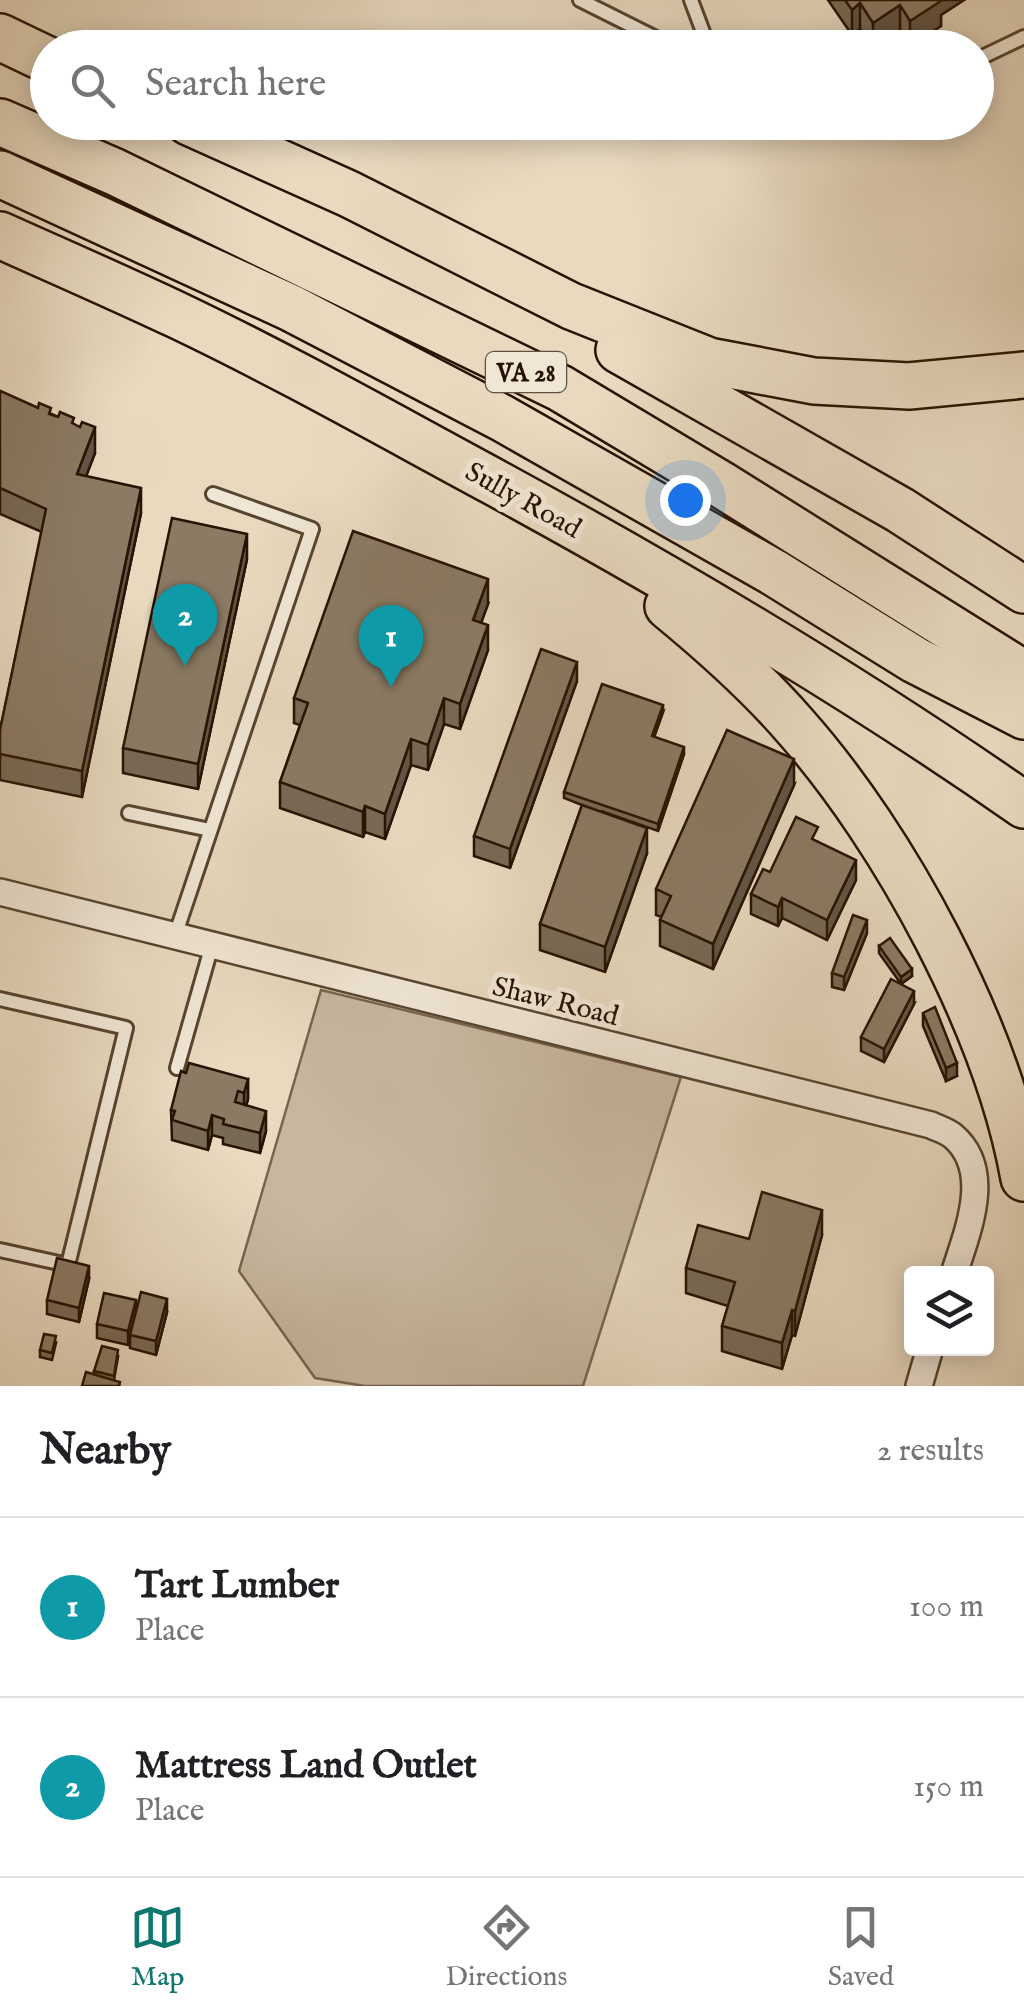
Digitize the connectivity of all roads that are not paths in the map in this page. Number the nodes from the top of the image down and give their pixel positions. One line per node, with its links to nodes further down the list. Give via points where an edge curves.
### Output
1 (580, 0): 3 (lane)
2 (691, 0): 4 (lane)
3 (640, 30)
4 (702, 30)
5 (0, 37): 7 (highway)
6 (1024, 38): 8 (lane)
7 (30, 51)
8 (994, 52)
9 (0, 122): 10 (highway, VA 28)
10 (30, 135)
11 (41, 140): 20 (highway, VA 28, via 560,388)
12 (230, 140): 14 (highway)
13 (0, 174): 21 (highway, via 291,308 502,418 915,660)
14 (349, 194): 16 (highway, via 571,306 710,361 814,381 908,386); 19 (highway, via 900,510)
15 (0, 235): 18 (highway, Sully Road, via 196,324)
16 (1024, 375)
17 (213, 494): 24 (lane, via 312,530)
18 (566, 522): 22 (highway, Sully Road, via 694,594); 30 (highway, via 718,647 845,788 970,1008)
19 (1024, 590)
20 (1024, 674)
21 (1024, 716)
22 (1024, 805)
23 (129, 812): 24 (lane)
24 (210, 830): 26 (lane)
25 (0, 892): 26 (street, Shaw Road)
26 (175, 936): 27 (street, Shaw Road)
27 (212, 945): 29 (lane); 32 (street, Shaw Road, via 931,1124 953,1136 970,1161 976,1204)
28 (0, 999): 31 (lane, via 126,1028 68,1265)
29 (177, 1068)
30 (1024, 1178)
31 (0, 1250)
32 (957, 1266)
33 (928, 1356): 34 (street)
34 (919, 1386)

